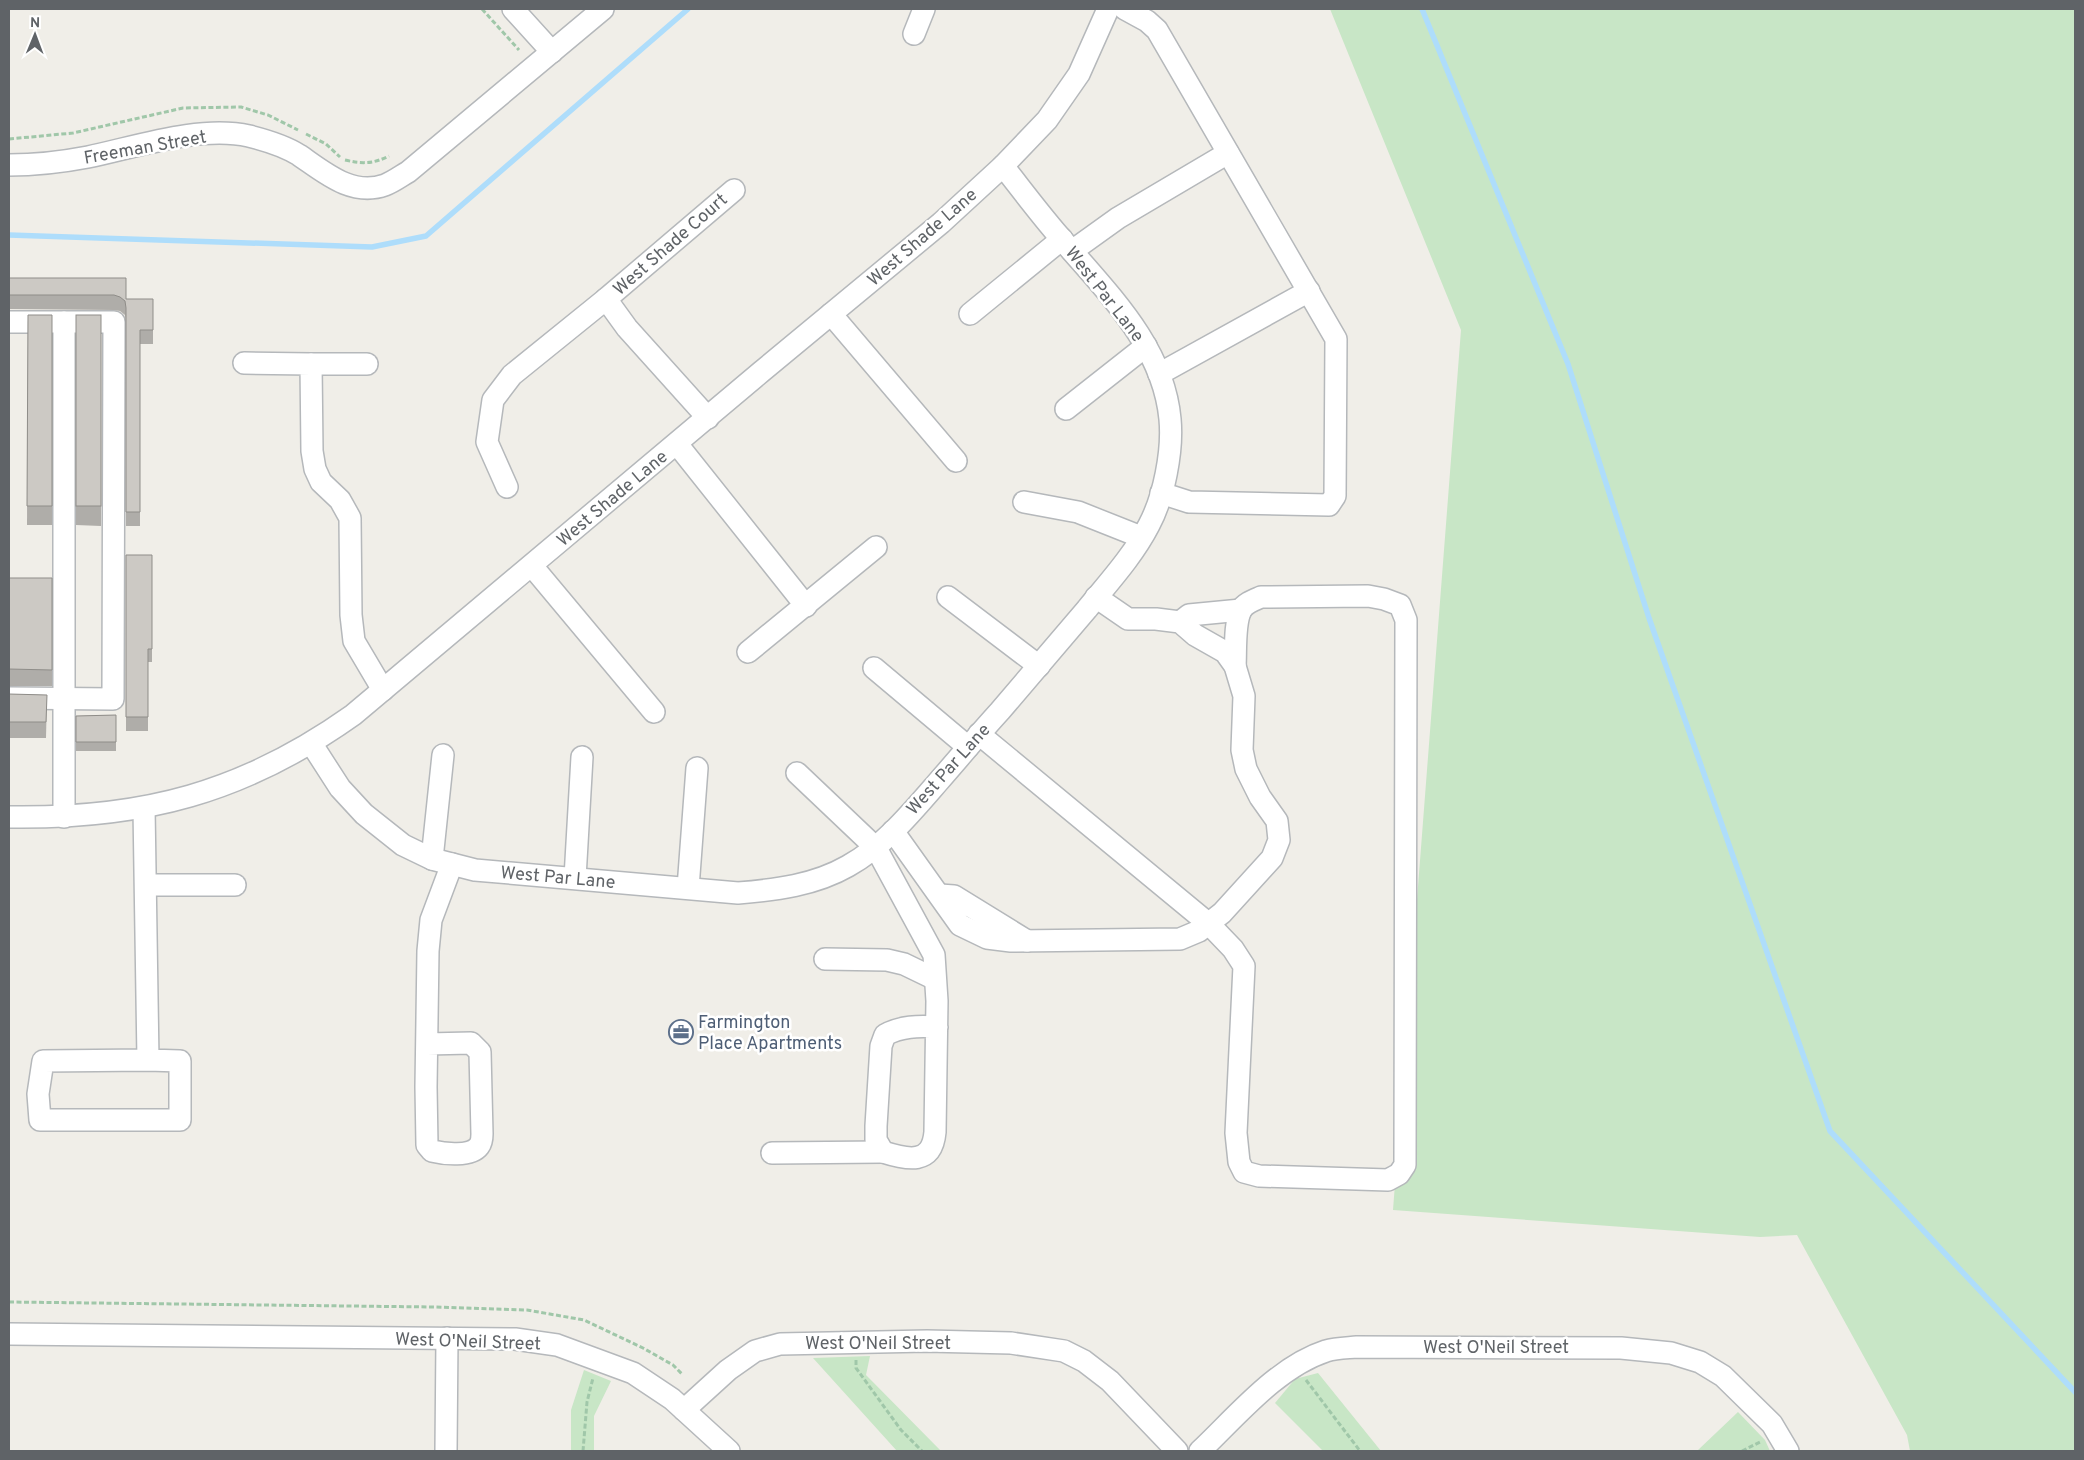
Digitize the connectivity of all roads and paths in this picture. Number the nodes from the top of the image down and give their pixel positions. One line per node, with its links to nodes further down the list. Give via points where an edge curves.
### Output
1 (482, 9): 8 (path)
2 (513, 9): 9 (street)
3 (603, 9): 9 (street, Freeman Street)
4 (924, 9): 7 (street)
5 (1108, 9): 12 (street, West Shade Lane, via 1079,74 1048,120)
6 (1125, 9): 10 (street, via 1157,30)
7 (914, 34)
8 (519, 50)
9 (552, 52): 11 (street, Freeman Street, via 408,172 385,185 357,187 341,183 275,144 249,136 227,134 166,140 87,158)
10 (1228, 153): 14 (street); 15 (street)
11 (9, 165)
12 (1003, 166): 14 (street, West Par Lane); 17 (street, West Shade Lane, via 941,223)
13 (734, 190): 16 (street, West Shade Court)
14 (1067, 245): 18 (street); 21 (street, West Par Lane, via 1125,314)
15 (1308, 291): 25 (street); 31 (street, via 1336,339 1335,496 1329,505 1189,502)
16 (606, 299): 27 (street, West Shade Court); 30 (street, West Shade Court, via 512,375 493,400 487,442)
17 (831, 314): 27 (street, West Shade Lane); 29 (street)
18 (970, 314)
19 (9, 322): 20 (street)
20 (64, 322): 47 (street); 47 (street, via 114,322 114,362 113,698)
21 (1146, 346): 25 (street, West Par Lane); 26 (street)
22 (244, 363): 23 (street)
23 (311, 364): 24 (street); 45 (street, via 315,469 321,482 340,500 350,518 354,641)
24 (368, 364)
25 (1159, 374): 31 (street, West Par Lane, via 1170,420 1170,449)
26 (1066, 408)
27 (708, 418): 28 (street, West Shade Lane)
28 (676, 444): 35 (street, West Shade Lane); 38 (street)
29 (956, 461)
30 (506, 488)
31 (1161, 493): 33 (street, West Par Lane)
32 (1024, 502): 33 (street, via 1078,512)
33 (1141, 537): 37 (street, West Par Lane)
34 (876, 547): 38 (street)
35 (532, 566): 45 (street, West Shade Lane); 48 (street)
36 (948, 597): 42 (street)
37 (1096, 597): 40 (street, via 1128,619); 42 (street, West Par Lane)
38 (806, 606): 41 (street)
39 (1241, 610): 40 (street, via 1189,615); 43 (street); 65 (street, via 1261,597 1368,596 1400,605 1406,620 1405,1165 1399,1174 1388,1180 1259,1176 1244,1172 1239,1162 1236,1133 1244,966)
40 (1180, 622): 43 (street, via 1225,652)
41 (748, 652)
42 (1039, 666): 49 (street, West Par Lane)
43 (1235, 666): 65 (street, via 1244,696 1242,750 1246,769 1277,822 1279,840 1272,858)
44 (874, 668): 49 (street)
45 (383, 690): 50 (street, West Shade Lane, via 354,715)
46 (9, 698): 47 (street)
47 (64, 698): 57 (street)
48 (654, 712)
49 (974, 741): 58 (street, West Par Lane); 65 (street)
50 (311, 743): 55 (street, West Shade Lane, via 239,780); 60 (street, West Par Lane, via 340,788 364,814 403,844)
51 (443, 755): 60 (street)
52 (582, 757): 61 (street)
53 (697, 768): 64 (street)
54 (797, 773): 59 (street)
55 (144, 808): 57 (street, West Shade Lane); 62 (street)
56 (9, 817): 57 (street, West Shade Lane)
57 (64, 817)
58 (893, 831): 59 (street, West Par Lane); 65 (street, via 960,925 987,938 1027,941 1180,939)
59 (876, 848): 64 (street, West Par Lane, via 848,867 778,890 738,893); 67 (street, via 934,955)
60 (442, 862): 61 (street, West Par Lane, via 475,870); 69 (street, via 428,951)
61 (575, 878): 64 (street, West Par Lane)
62 (146, 885): 63 (street); 70 (street)
63 (235, 885)
64 (688, 888)
65 (1209, 924)
66 (825, 959): 67 (street, via 887,960 904,964)
67 (935, 979): 68 (street)
68 (937, 1027): 71 (street, via 914,1026 885,1035 881,1046 876,1126 876,1140); 71 (street, via 934,1145 920,1158)
69 (427, 1044): 69 (street, via 428,1145 432,1151 440,1153 470,1152 478,1148 482,1134 480,1052 471,1043)
70 (148, 1060): 70 (street, via 43,1061 38,1094 40,1120 180,1120 180,1061)
71 (883, 1152): 72 (street)
72 (772, 1153)
73 (9, 1302): 77 (path, via 527,1310 584,1320 643,1348 673,1365)
74 (9, 1334): 75 (street, West O'Neil Street)
75 (448, 1338): 80 (street, West O'Neil Street, via 515,1339 557,1345 633,1373 672,1398); 82 (street)
76 (855, 1355): 85 (path, via 856,1368 900,1430)
77 (683, 1375)
78 (593, 1377): 83 (path, via 587,1402)
79 (1305, 1378): 88 (path)
80 (684, 1410): 84 (street); 86 (street, West O'Neil Street, via 728,1370 755,1352 780,1344 1011,1343 1064,1351 1084,1361 1110,1380)
81 (1762, 1441): 89 (path)
82 (446, 1451)
83 (583, 1451)
84 (729, 1451)
85 (922, 1451)
86 (1177, 1451)
87 (1200, 1451): 90 (street, West O'Neil Street, via 1280,1376 1327,1351 1357,1347 1621,1348 1672,1353 1700,1362 1723,1376 1772,1424)
88 (1360, 1451)
89 (1742, 1451)
90 (1788, 1451)

